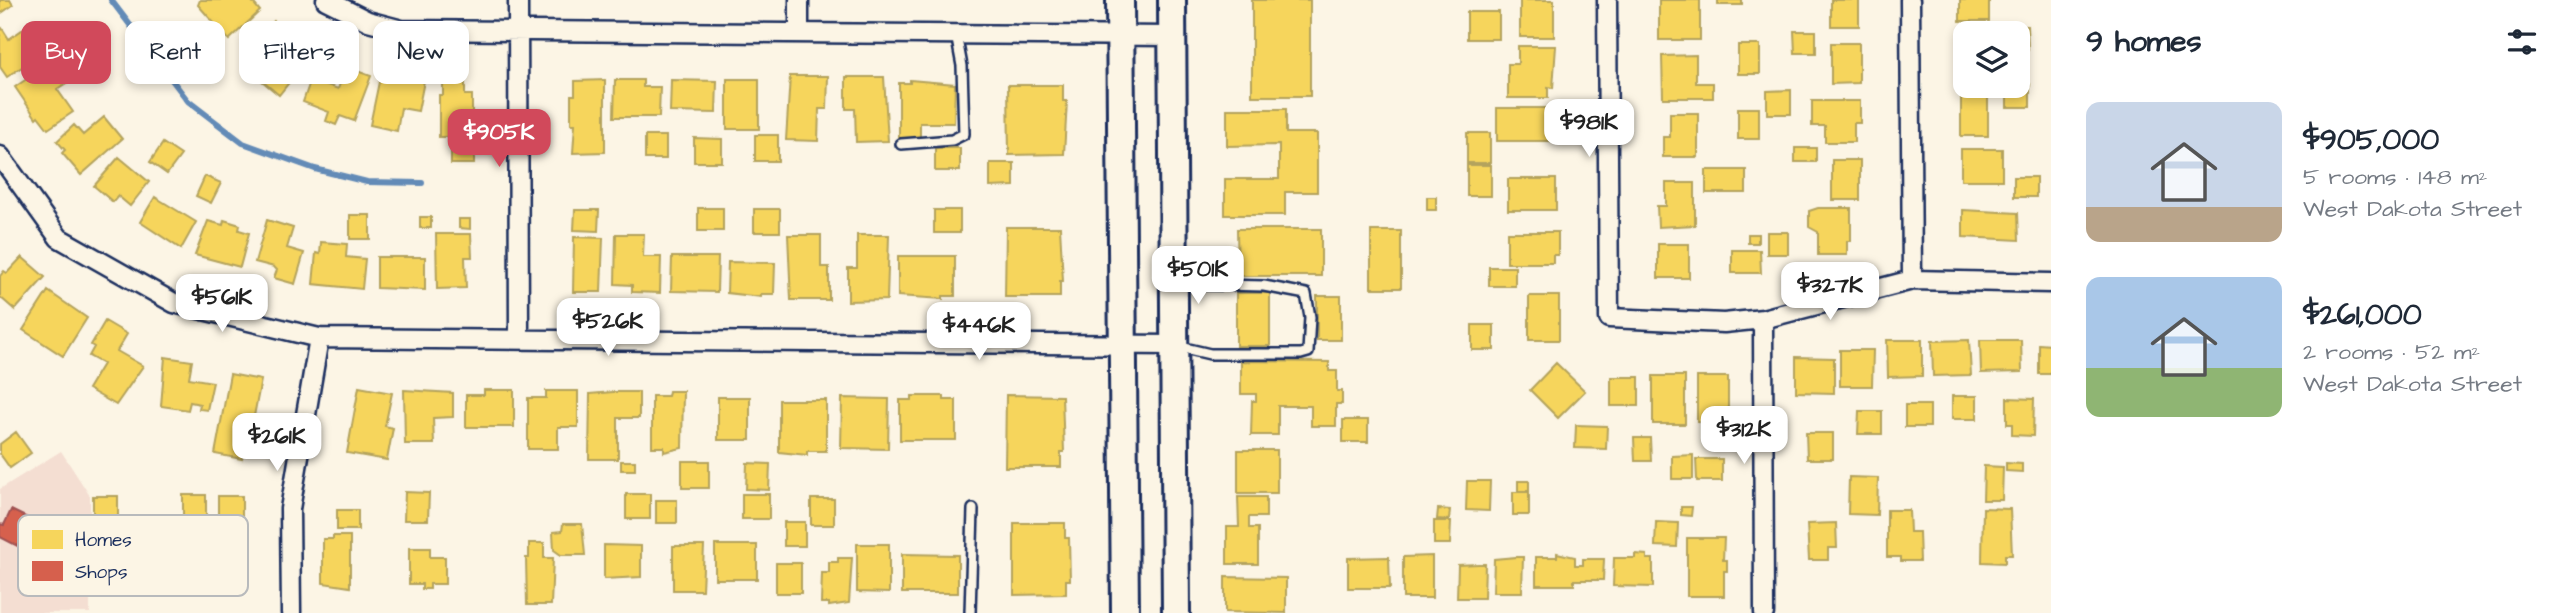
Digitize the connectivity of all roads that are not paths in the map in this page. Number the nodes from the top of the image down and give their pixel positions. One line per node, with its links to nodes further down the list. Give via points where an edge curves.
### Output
1 (326, 0): 8 (street, via 368,22 402,30)
2 (518, 0): 8 (street)
3 (799, 0): 9 (street)
4 (1120, 0): 11 (main road)
5 (1172, 0): 12 (main road)
6 (1607, 0): 18 (street, via 1609,318 1724,323)
7 (1910, 0): 15 (street)
8 (518, 31): 9 (street); 20 (street)
9 (799, 33): 10 (street)
10 (956, 34): 11 (street); 13 (lane, via 964,134 952,140)
11 (1121, 36): 12 (street); 21 (main road)
12 (1172, 36): 17 (main road)
13 (901, 144)
14 (0, 156): 19 (street, via 59,238 174,303)
15 (1912, 281): 16 (street); 18 (street)
16 (2051, 283)
17 (1174, 284): 22 (main road); 22 (lane, via 1264,286 1306,294 1310,342 1308,352 1290,354 1210,354)
18 (1763, 320): 28 (street)
19 (319, 338): 20 (street); 24 (street, via 290,509)
20 (519, 338): 21 (street)
21 (1123, 345): 22 (street); 26 (main road)
22 (1174, 345): 27 (main road)
23 (973, 509): 25 (lane)
24 (291, 613)
25 (970, 613)
26 (1125, 613)
27 (1176, 613)
28 (1764, 613)

